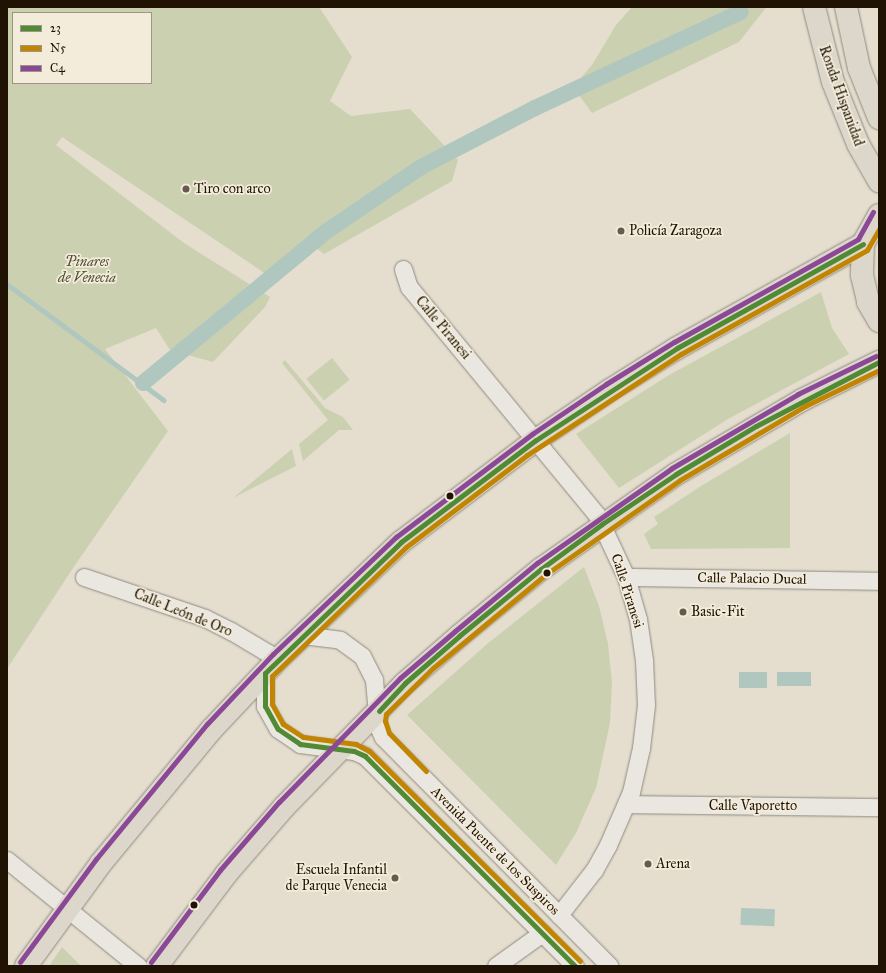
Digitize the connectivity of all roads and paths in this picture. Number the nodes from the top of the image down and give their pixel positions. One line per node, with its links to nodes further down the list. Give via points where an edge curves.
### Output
1 (814, 7): 4 (main road, Ronda Hispanidad, via 833,82 858,144)
2 (846, 7): 3 (main road, Ronda Hispanidad, via 860,68)
3 (879, 118)
4 (879, 181)
5 (879, 215): 6 (main road)
6 (863, 244): 8 (main road, via 864,288); 10 (main road, via 677,348)
7 (403, 269): 10 (street, Calle Piranesi, via 409,287)
8 (879, 321)
9 (879, 362): 11 (main road, via 756,426 676,474)
10 (536, 440): 11 (street, Calle Piranesi); 15 (main road, via 401,542)
11 (602, 524): 13 (street, Calle Piranesi); 17 (main road, via 459,636)
12 (84, 577): 16 (street, Calle León de Oro, via 205,618 232,631)
13 (626, 577): 14 (street, Calle Palacio Ducal); 19 (street, Calle Piranesi, via 641,634 646,683 641,748)
14 (879, 581)
15 (302, 635): 16 (main road); 17 (street, via 331,637 356,650 371,672)
16 (272, 666): 18 (street, via 265,706 278,729 300,744); 22 (main road, via 164,785)
17 (379, 711): 18 (main road); 23 (street, Avenida Puente de los Suspiros, via 378,726 383,737)
18 (337, 750): 24 (street, Avenida Puente de los Suspiros, via 354,751 365,756); 27 (main road, via 226,874)
19 (627, 804): 20 (street, Calle Vaporetto); 23 (street, Calle Piranesi, via 594,870)
20 (879, 807)
21 (7, 860): 22 (street)
22 (66, 908): 25 (main road); 26 (street)
23 (559, 915): 30 (street, Avenida Puente de los Suspiros)
24 (542, 933): 28 (street); 29 (street, Avenida Puente de los Suspiros)
25 (26, 966)
26 (138, 966)
27 (157, 966)
28 (496, 966)
29 (575, 966)
30 (610, 966)

